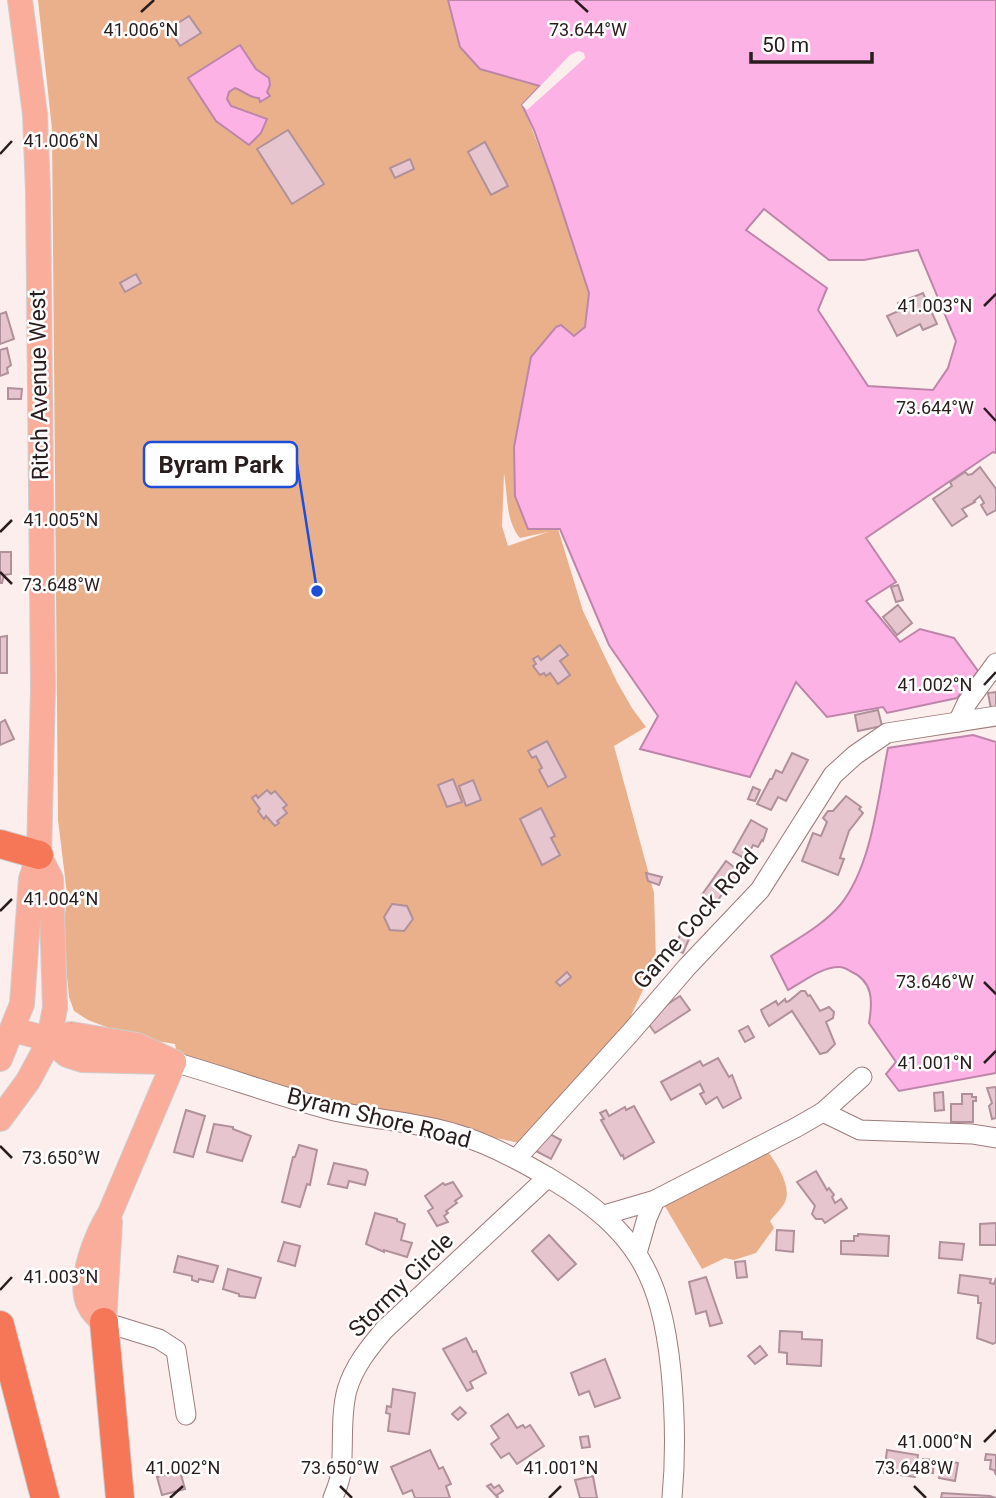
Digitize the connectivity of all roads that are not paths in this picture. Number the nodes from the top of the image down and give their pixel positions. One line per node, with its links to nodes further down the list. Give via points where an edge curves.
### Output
1 (20, 0): 6 (main road, Ritch Avenue West, via 35,114 38,191 43,688)
2 (996, 663): 4 (street)
3 (996, 716): 4 (street, Game Cock Road)
4 (958, 722): 15 (street, Game Cock Road, via 887,733 833,775 760,890)
5 (0, 844): 6 (highway)
6 (39, 855): 7 (main road, Ritch Avenue West, via 31,879 22,1004); 8 (main road, Ritch Avenue West, via 51,879 55,1009)
7 (13, 1030): 8 (main road, Byram Shore Road); 9 (main road, Ritch Avenue West)
8 (49, 1039): 10 (main road, Byram Shore Road, via 66,1055 83,1060); 13 (main road, Ritch Avenue West, via 28,1081)
9 (0, 1059)
10 (174, 1062): 15 (street, Byram Shore Road, via 331,1110 438,1129); 20 (main road, via 110,1213)
11 (862, 1077): 12 (street)
12 (823, 1112): 14 (street, via 860,1130); 17 (street)
13 (0, 1119)
14 (996, 1138)
15 (516, 1158): 16 (street, Byram Shore Road)
16 (548, 1177): 18 (street, Byram Shore Road); 25 (street, Stormy Circle, via 364,1354 347,1390 341,1474)
17 (655, 1200): 18 (street); 19 (street)
18 (604, 1215): 19 (street, Byram Shore Road)
19 (637, 1254): 26 (street, Byram Shore Road, via 662,1309 668,1347 675,1405)
20 (104, 1322): 22 (street, via 159,1339 176,1350); 24 (highway)
21 (0, 1325): 23 (highway)
22 (186, 1415)
23 (45, 1498)
24 (120, 1498)
25 (333, 1498)
26 (672, 1498)

